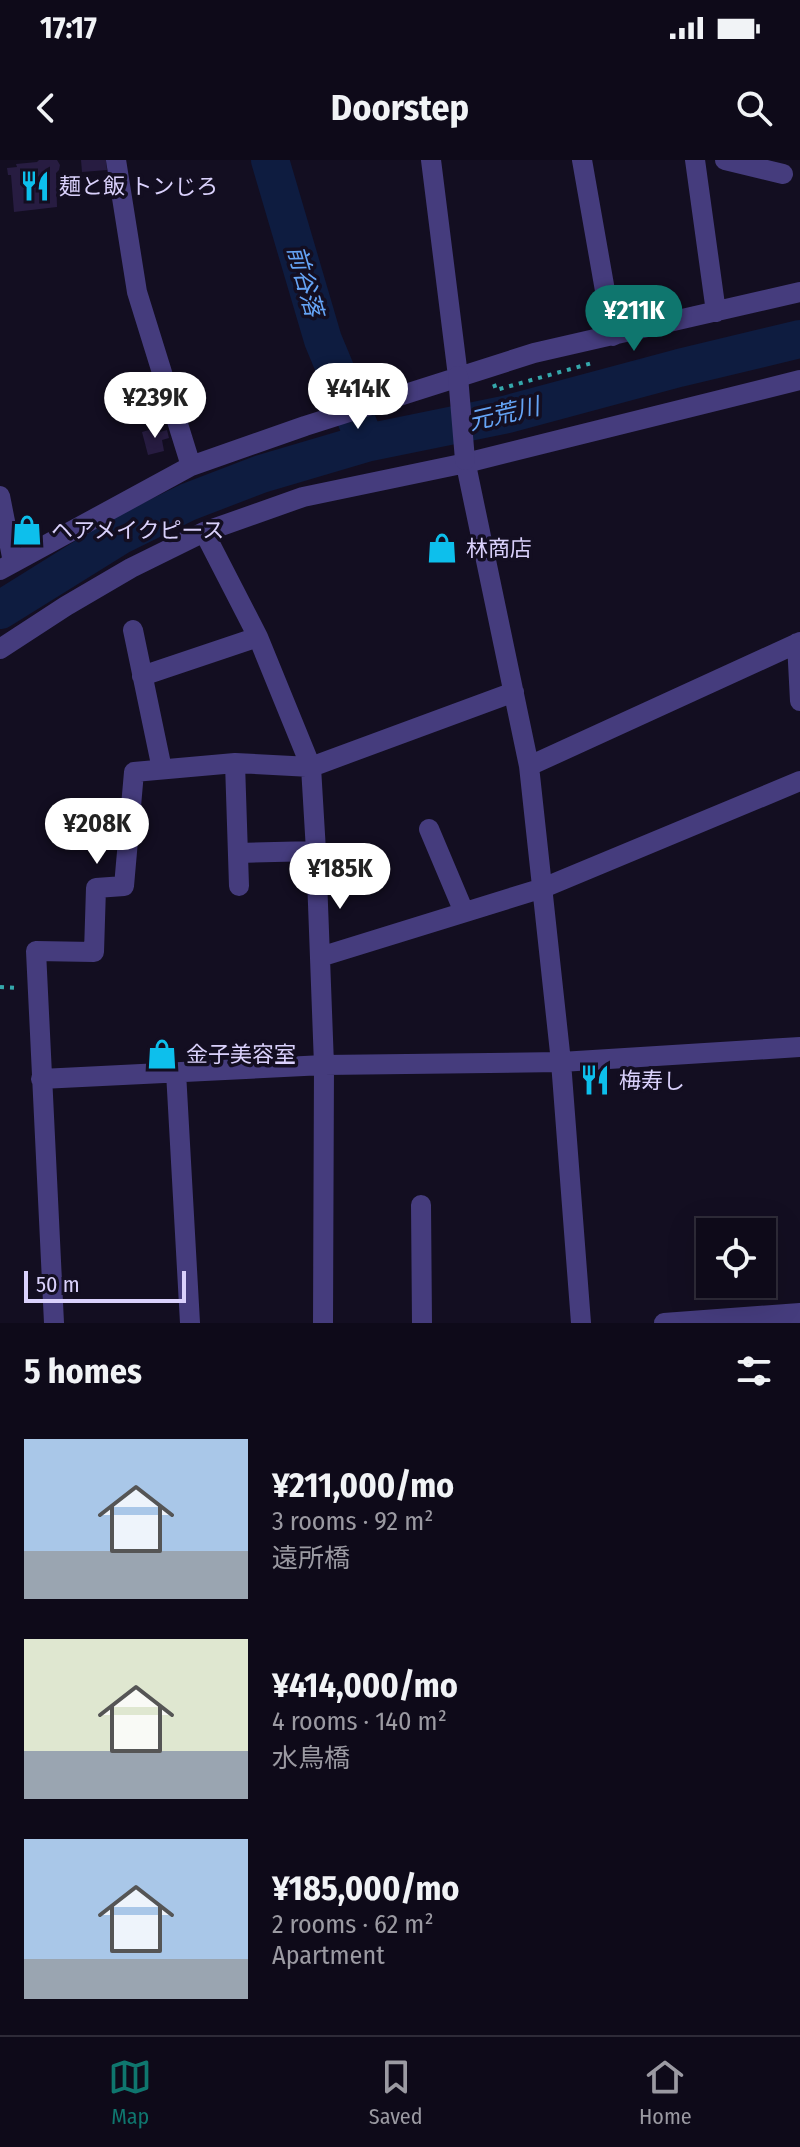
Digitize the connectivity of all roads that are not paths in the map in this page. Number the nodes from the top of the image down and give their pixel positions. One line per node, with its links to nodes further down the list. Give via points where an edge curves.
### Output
1 (116, 160): 13 (street, via 137,292)
2 (431, 160): 10 (street)
3 (582, 160): 9 (street)
4 (695, 160): 8 (street)
5 (725, 160): 6 (street)
6 (783, 174)
7 (800, 292): 8 (street)
8 (716, 312): 9 (street)
9 (613, 336): 10 (street)
10 (458, 376): 12 (street, bridge); 13 (street)
11 (800, 380): 12 (street)
12 (466, 461): 15 (street, via 303,497); 22 (street)
13 (191, 466): 16 (street)
14 (0, 496): 16 (street)
15 (204, 532): 18 (street); 20 (street, via 131,568)
16 (6, 566)
17 (133, 630): 21 (street)
18 (258, 637): 21 (street); 26 (street)
19 (799, 643): 23 (street); 25 (street)
20 (0, 649)
21 (142, 676): 27 (street)
22 (514, 692): 25 (street); 26 (street)
23 (800, 701)
24 (235, 763): 26 (street); 27 (street); 31 (street)
25 (529, 766): 33 (street)
26 (311, 767): 30 (street)
27 (162, 769): 40 (street, via 134,772 124,886 96,888 94,952 36,951)
28 (800, 781): 33 (street)
29 (429, 829): 34 (street)
30 (316, 851): 31 (street); 35 (street)
31 (238, 853): 32 (street)
32 (239, 886)
33 (543, 888): 34 (street); 37 (street)
34 (464, 912): 35 (street)
35 (320, 957): 38 (street)
36 (800, 1047): 37 (street)
37 (561, 1062): 38 (street); 47 (street)
38 (324, 1065): 39 (street); 45 (street)
39 (176, 1072): 40 (street); 44 (street)
40 (41, 1079): 43 (street)
41 (421, 1205): 46 (street)
42 (800, 1313): 48 (street)
43 (54, 1323)
44 (190, 1323)
45 (323, 1323)
46 (422, 1323)
47 (581, 1323)
48 (664, 1323)

